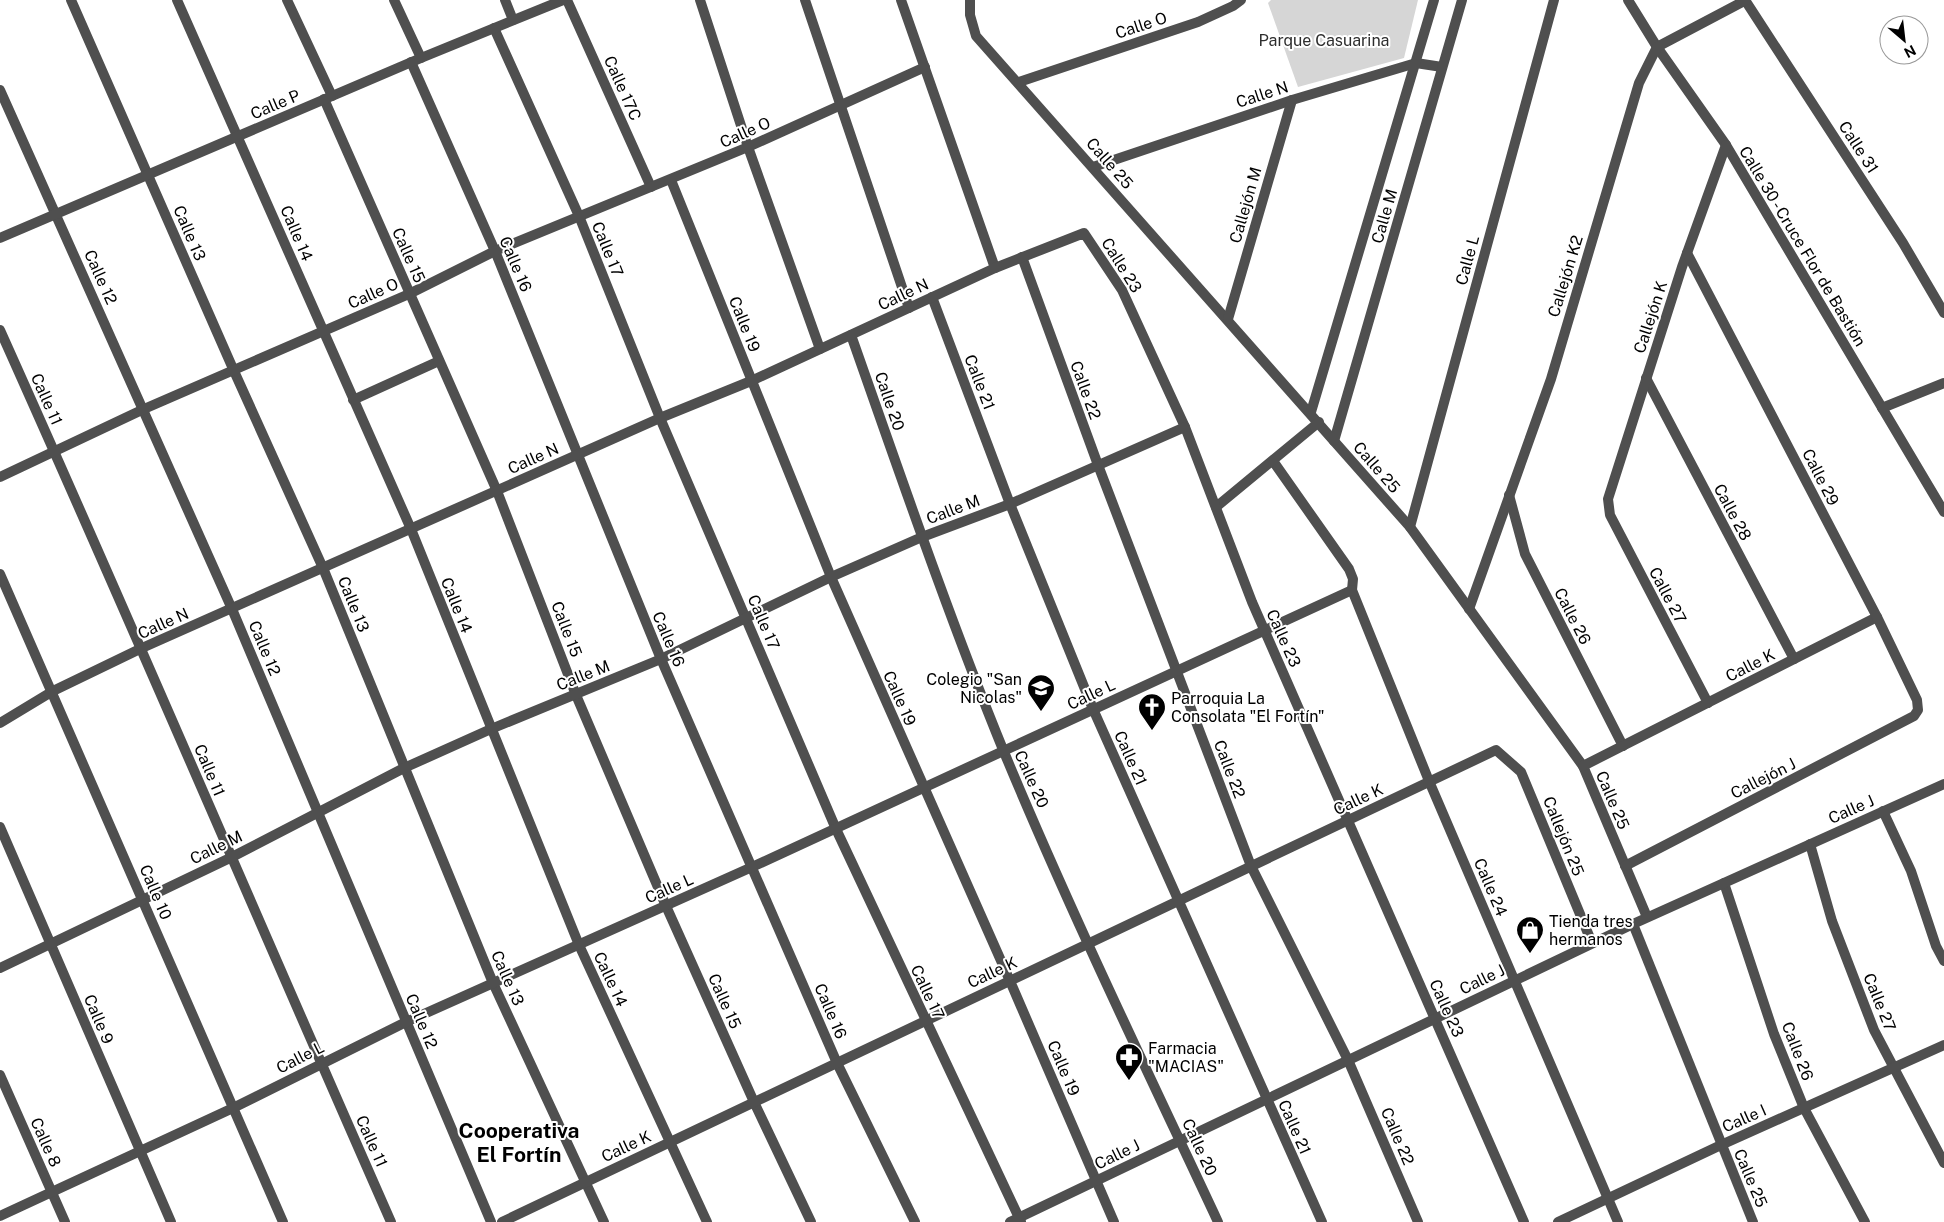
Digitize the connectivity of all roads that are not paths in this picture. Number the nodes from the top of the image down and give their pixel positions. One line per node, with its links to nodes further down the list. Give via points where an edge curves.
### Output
1 (71, 0): 34 (street, Calle 13)
2 (177, 0): 30 (street, Calle 14)
3 (287, 0): 27 (street, Calle 15)
4 (394, 0): 20 (street)
5 (505, 0): 17 (street)
6 (565, 0): 17 (street, Calle P); 36 (street, Calle 17C)
7 (700, 0): 32 (street)
8 (805, 0): 29 (street)
9 (901, 0): 23 (street)
10 (970, 0): 25 (street, Calle 25, via 976,36)
11 (1241, 0): 25 (street, Calle O, via 1198,22)
12 (1434, 0): 22 (street, Calle M)
13 (1462, 0): 24 (street, Calle M)
14 (1554, 0): 78 (street, Calle L)
15 (1628, 0): 19 (street, Calle 30 - Cruce Flor de Bastión)
16 (1746, 0): 19 (street); 48 (street, Calle 31, via 1903,243)
17 (514, 20): 18 (street, Calle P)
18 (494, 28): 20 (street, Calle P); 38 (street, Calle 17)
19 (1657, 47): 31 (street, Calle 30 - Cruce Flor de Bastión); 73 (street, Callejón K2, via 1638,83 1551,379)
20 (421, 58): 21 (street, Calle P)
21 (411, 62): 27 (street, Calle P); 41 (street, Calle 16)
22 (1416, 63): 24 (street, Calle N); 28 (street, Calle N); 62 (street, Calle M)
23 (925, 67): 29 (street, Calle O); 44 (street)
24 (1442, 67): 66 (street, Calle M)
25 (1019, 82): 33 (street, Calle 25)
26 (0, 90): 37 (street, Calle 12)
27 (328, 98): 30 (street, Calle P); 45 (street, Calle 15)
28 (1292, 100): 33 (street, Calle N); 49 (street, Callejón M)
29 (840, 105): 32 (street, Calle O); 47 (street)
30 (239, 136): 34 (street, Calle P); 51 (street, Calle 14)
31 (1726, 145): 42 (street, Callejón K); 60 (street, Calle 30 - Cruce Flor de Bastión)
32 (748, 147): 35 (street, Calle O); 53 (street)
33 (1093, 167): 49 (street, Calle 25)
34 (148, 174): 37 (street, Calle P); 55 (street, Calle 13)
35 (671, 180): 36 (street, Calle O); 57 (street, Calle 19)
36 (651, 188): 38 (street, Calle O)
37 (56, 214): 40 (street, Calle P); 61 (street, Calle 12)
38 (579, 216): 41 (street, Calle O); 63 (street, Calle 17)
39 (1084, 234): 43 (street, Calle N); 65 (street, Calle 23, via 1122,290)
40 (0, 238)
41 (495, 251): 45 (street, Calle O); 68 (street, Calle 16)
42 (1687, 253): 56 (street, Callejón K); 87 (street, Calle 29)
43 (1022, 257): 44 (street, Calle N); 70 (street, Calle 22)
44 (995, 268): 46 (street, Calle N)
45 (409, 294): 51 (street, Calle O); 54 (street, Calle 15)
46 (932, 297): 47 (street, Calle N); 75 (street, Calle 21)
47 (909, 308): 52 (street, Calle N)
48 (1944, 313)
49 (1228, 319): 62 (street, Calle 25)
50 (0, 330): 67 (street, Calle 11)
51 (323, 333): 55 (street, Calle O); 59 (street, Calle 14)
52 (851, 334): 53 (street, Calle N); 80 (street, Calle 20)
53 (820, 349): 57 (street, Calle N)
54 (439, 361): 59 (street); 72 (street, Calle 15)
55 (234, 371): 61 (street, Calle O); 81 (street, Calle 13)
56 (1646, 378): 74 (street, Callejón K); 92 (street, Calle 28)
57 (751, 381): 63 (street, Calle N); 83 (street, Calle 19)
58 (1944, 383): 60 (street)
59 (354, 400): 79 (street, Calle 14)
60 (1882, 408): 77 (street, Calle 30 - Cruce Flor de Bastión)
61 (144, 409): 67 (street, Calle O); 85 (street, Calle 12)
62 (1311, 412): 64 (street, Calle 25)
63 (660, 418): 68 (street, Calle N); 88 (street, Calle 17)
64 (1319, 422): 66 (street, Calle 25); 69 (street)
65 (1185, 427): 70 (street, Calle M); 76 (street, Calle 23)
66 (1334, 441): 78 (street, Calle 25)
67 (54, 450): 71 (street, Calle O); 90 (street, Calle 11)
68 (578, 454): 72 (street, Calle N); 91 (street, Calle 16)
69 (1273, 461): 76 (street); 84 (street, via 1349,569 1353,579)
70 (1098, 465): 75 (street, Calle M); 93 (street, Calle 22)
71 (0, 477)
72 (497, 491): 79 (street, Calle N); 95 (street, Calle 15)
73 (1509, 495): 86 (street, Callejón K2); 101 (street, Calle 26, via 1525,554)
74 (1608, 499): 96 (street, Calle 27, via 1610,515)
75 (1010, 504): 80 (street, Calle M); 97 (street, Calle 21)
76 (1216, 507): 89 (street, Calle 23)
77 (1944, 512)
78 (1410, 527): 86 (street, Calle 25)
79 (411, 529): 81 (street, Calle N); 100 (street, Calle 14)
80 (922, 537): 83 (street, Calle M); 103 (street, Calle 20)
81 (324, 568): 85 (street, Calle N); 105 (street, Calle 13)
82 (0, 574): 94 (street, Calle 10)
83 (831, 577): 88 (street, Calle M); 108 (street, Calle 19)
84 (1352, 590): 89 (street, Calle L); 106 (street, Calle 24)
85 (232, 608): 90 (street, Calle N); 110 (street, Calle 12)
86 (1469, 609): 104 (street, Calle 25)
87 (1877, 617): 92 (street, Calle K); 98 (street, Calle 29, via 1917,700 1918,710)
88 (746, 619): 91 (street, Calle M); 113 (street, Calle 17)
89 (1264, 630): 93 (street, Calle L); 111 (street, Calle 23)
90 (142, 648): 94 (street, Calle N); 115 (street, Calle 11)
91 (661, 659): 95 (street, Calle M); 118 (street, Calle 16)
92 (1794, 659): 96 (street, Calle K)
93 (1176, 671): 97 (street, Calle L); 116 (street, Calle 22)
94 (52, 691): 99 (street, Calle N); 120 (street, Calle 10)
95 (576, 695): 100 (street, Calle M); 122 (street, Calle 15)
96 (1708, 703): 101 (street, Calle K)
97 (1093, 709): 103 (street, Calle L); 121 (street, Calle 21)
98 (1914, 716): 117 (street, Callejón J)
99 (0, 723)
100 (491, 729): 105 (street, Calle M); 128 (street, Calle 14)
101 (1623, 746): 104 (street, Calle K)
102 (1496, 750): 106 (street, Calle K); 126 (street, Callejón 25, via 1522,772)
103 (1004, 751): 108 (street, Calle L); 125 (street, Calle 20)
104 (1583, 766): 117 (street, Calle 25)
105 (404, 768): 110 (street, Calle M); 133 (street, Calle 13)
106 (1429, 781): 111 (street, Calle K); 132 (street, Calle 24)
107 (1944, 784): 109 (street, Calle J)
108 (923, 788): 113 (street, Calle L); 131 (street, Calle 19)
109 (1883, 811): 114 (street, Calle J); 129 (street, via 1911,871 1936,946)
110 (319, 812): 115 (street, Calle M); 136 (street, Calle 12)
111 (1348, 820): 116 (street, Calle K); 134 (street, Calle 23)
112 (0, 827): 127 (street, Calle 9)
113 (836, 829): 118 (street, Calle L); 135 (street, Calle 17)
114 (1810, 844): 119 (street, Calle J); 141 (street, Calle 27, via 1832,920 1874,1030)
115 (230, 858): 120 (street, Calle M); 139 (street, Calle 11)
116 (1252, 866): 121 (street, Calle K); 138 (street, Calle 22)
117 (1626, 866): 123 (street, Calle 25)
118 (752, 868): 122 (street, Calle L); 140 (street, Calle 16)
119 (1724, 883): 123 (street, Calle J); 146 (street, Calle 26, via 1774,1034)
120 (143, 900): 127 (street, Calle M); 145 (street, Calle 10)
121 (1177, 901): 125 (street, Calle K); 143 (street, Calle 21)
122 (666, 906): 128 (street, Calle L); 144 (street, Calle 15)
123 (1647, 917): 124 (street, Calle J)
124 (1633, 924): 126 (street, Calle J); 149 (street, Calle 25)
125 (1088, 943): 131 (street, Calle K); 147 (street, Calle 20)
126 (1592, 943): 132 (street, Calle J)
127 (51, 944): 130 (street, Calle M); 150 (street, Calle 9)
128 (579, 945): 133 (street, Calle L); 148 (street, Calle 14)
129 (1944, 960)
130 (0, 968)
131 (1010, 980): 135 (street, Calle K); 152 (street, Calle 19)
132 (1514, 980): 134 (street, Calle J); 155 (street, Calle 24)
133 (493, 983): 136 (street, Calle L); 153 (street, Calle 13)
134 (1436, 1018): 138 (street, Calle J); 172 (street, Calle 23)
135 (925, 1021): 140 (street, Calle K); 157 (street, Calle 17)
136 (406, 1022): 139 (street, Calle L); 162 (street, Calle 12)
137 (1944, 1045): 141 (street, Calle I)
138 (1348, 1060): 143 (street, Calle J); 171 (street, Calle 22)
139 (321, 1062): 145 (street, Calle L); 161 (street, Calle 11)
140 (837, 1063): 144 (street, Calle K); 167 (street, Calle 16)
141 (1894, 1068): 146 (street, Calle I); 151 (street, Calle 27)
142 (0, 1075): 154 (street, Calle 8)
143 (1266, 1099): 147 (street, Calle J); 170 (street, Calle 21)
144 (754, 1102): 148 (street, Calle K); 166 (street, Calle 15)
145 (233, 1108): 150 (street, Calle L); 160 (street, Calle 10)
146 (1804, 1108): 149 (street, Calle I); 176 (street, Calle 26)
147 (1180, 1140): 152 (street, Calle J); 169 (street, Calle 20)
148 (670, 1142): 153 (street, Calle K); 165 (street, Calle 14)
149 (1721, 1145): 155 (street, Calle I); 175 (street, Calle 25)
150 (140, 1151): 154 (street, Calle L); 159 (street, Calle 9)
151 (1944, 1163)
152 (1096, 1181): 157 (street, Calle J); 168 (street, Calle 19)
153 (585, 1182): 163 (street, Calle K); 164 (street, Calle 13)
154 (52, 1192): 156 (street, Calle L); 158 (street, Calle 8)
155 (1608, 1198): 173 (street, Calle I); 174 (street, Calle 24)
156 (0, 1216)
157 (1017, 1221)
158 (65, 1222)
159 (171, 1222)
160 (283, 1222)
161 (392, 1222)
162 (491, 1222)
163 (502, 1222)
164 (604, 1222)
165 (708, 1222)
166 (811, 1222)
167 (915, 1222)
168 (1114, 1222)
169 (1218, 1222)
170 (1322, 1222)
171 (1418, 1222)
172 (1524, 1222)
173 (1558, 1222)
174 (1618, 1222)
175 (1753, 1222)
176 (1865, 1222)

